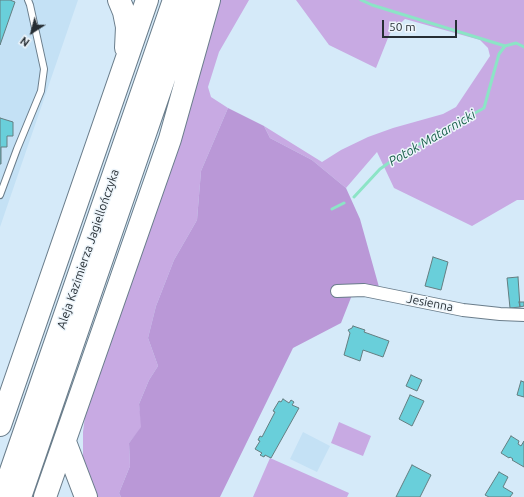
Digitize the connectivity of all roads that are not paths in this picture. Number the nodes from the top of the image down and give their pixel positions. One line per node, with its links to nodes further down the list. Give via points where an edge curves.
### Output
1 (119, 0): 7 (highway, via 127,27 126,48)
2 (147, 0): 7 (highway)
3 (174, 0): 12 (highway, Aleja Kazimierza Jagiellończyka)
4 (191, 0): 12 (highway, Aleja Kazimierza Jagiellończyka)
5 (209, 0): 13 (highway, via 170,139)
6 (30, 2): 8 (lane, via 44,69 41,91)
7 (129, 56): 11 (highway)
8 (0, 195)
9 (337, 291): 10 (street, Jesienna, via 364,290 463,310)
10 (524, 315)
11 (0, 425)
12 (35, 426): 14 (lane); 15 (lane); 17 (highway, Aleja Kazimierza Jagiellończyka); 18 (highway, Aleja Kazimierza Jagiellończyka)
13 (65, 442): 20 (highway); 21 (highway)
14 (28, 455)
15 (21, 460)
16 (17, 474): 18 (lane)
17 (19, 490): 19 (lane)
18 (3, 497)
19 (16, 497)
20 (46, 497)
21 (86, 497)

